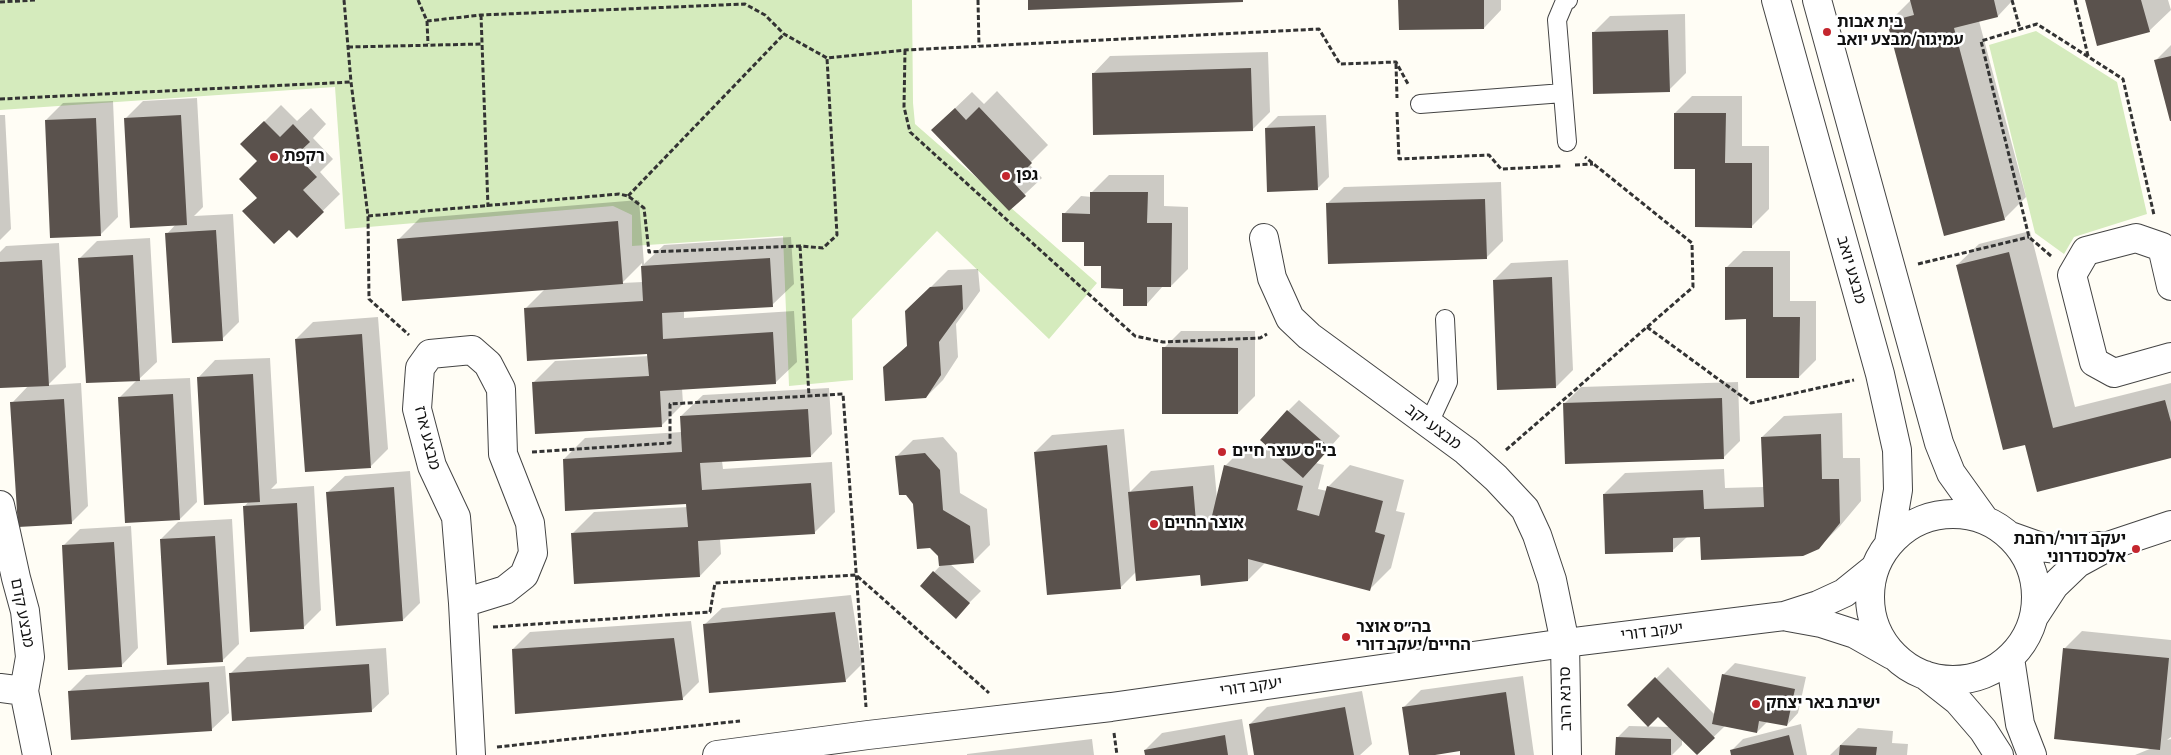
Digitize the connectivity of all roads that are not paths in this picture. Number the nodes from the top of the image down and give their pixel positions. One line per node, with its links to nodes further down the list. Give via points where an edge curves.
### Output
1 (1568, 0): 4 (lane, via 1557,20)
2 (1776, 0): 16 (street, מבצע יואב, via 1880,374 1897,450 1898,490)
3 (1817, 0): 13 (street, via 1939,443 1951,473)
4 (1562, 93): 5 (lane); 6 (lane)
5 (1420, 104)
6 (1567, 142)
7 (1264, 238): 11 (street, מבצע יקב, via 1272,278 1290,318 1309,336)
8 (2171, 286): 10 (street, via 2162,247 2136,238 2086,251 2072,274 2094,362 2114,373)
9 (1445, 319): 11 (lane, via 1448,382)
10 (2171, 357)
11 (1429, 423): 22 (street, מבצע יקב, via 1485,468 1525,509 1552,580)
12 (0, 505): 26 (street, מבצע קדם, via 25,611 30,656)
13 (1984, 519): 15 (street); 16 (street, via 1959,514 1933,516 1909,526)
14 (2171, 526): 17 (street)
15 (2010, 536): 17 (street, via 2041,547 2065,550); 19 (street, via 2024,552 2033,572 2037,594)
16 (1889, 543): 18 (street)
17 (2111, 545): 19 (street, via 2078,563 2054,586)
18 (1875, 568): 21 (street, יעקב דורי, via 1844,593); 24 (street, via 1870,592 1872,617 1882,640)
19 (2035, 615): 23 (street, via 2026,639)
20 (464, 616): 20 (street, מבצע ארז, via 456,517 432,466 417,409 420,368 430,354 472,350 488,364 501,389 503,454 530,523 533,553 524,575); 27 (street, מבצע ארז)
21 (1784, 616): 22 (street, יעקב דורי); 24 (street, יעקב דורי, via 1854,634)
22 (1565, 643): 29 (street, יעקב דורי, via 1111,707); 30 (street, סרנא הרב)
23 (2010, 658): 25 (street, via 1991,671 1969,678 1946,680); 32 (street, via 2020,724)
24 (1898, 659): 25 (street)
25 (1924, 674): 31 (street, via 1958,701)
26 (12, 690): 28 (street, מבצע קדם)
27 (471, 753)
28 (37, 755)
29 (717, 755)
30 (1567, 755)
31 (1999, 755)
32 (2032, 755)

